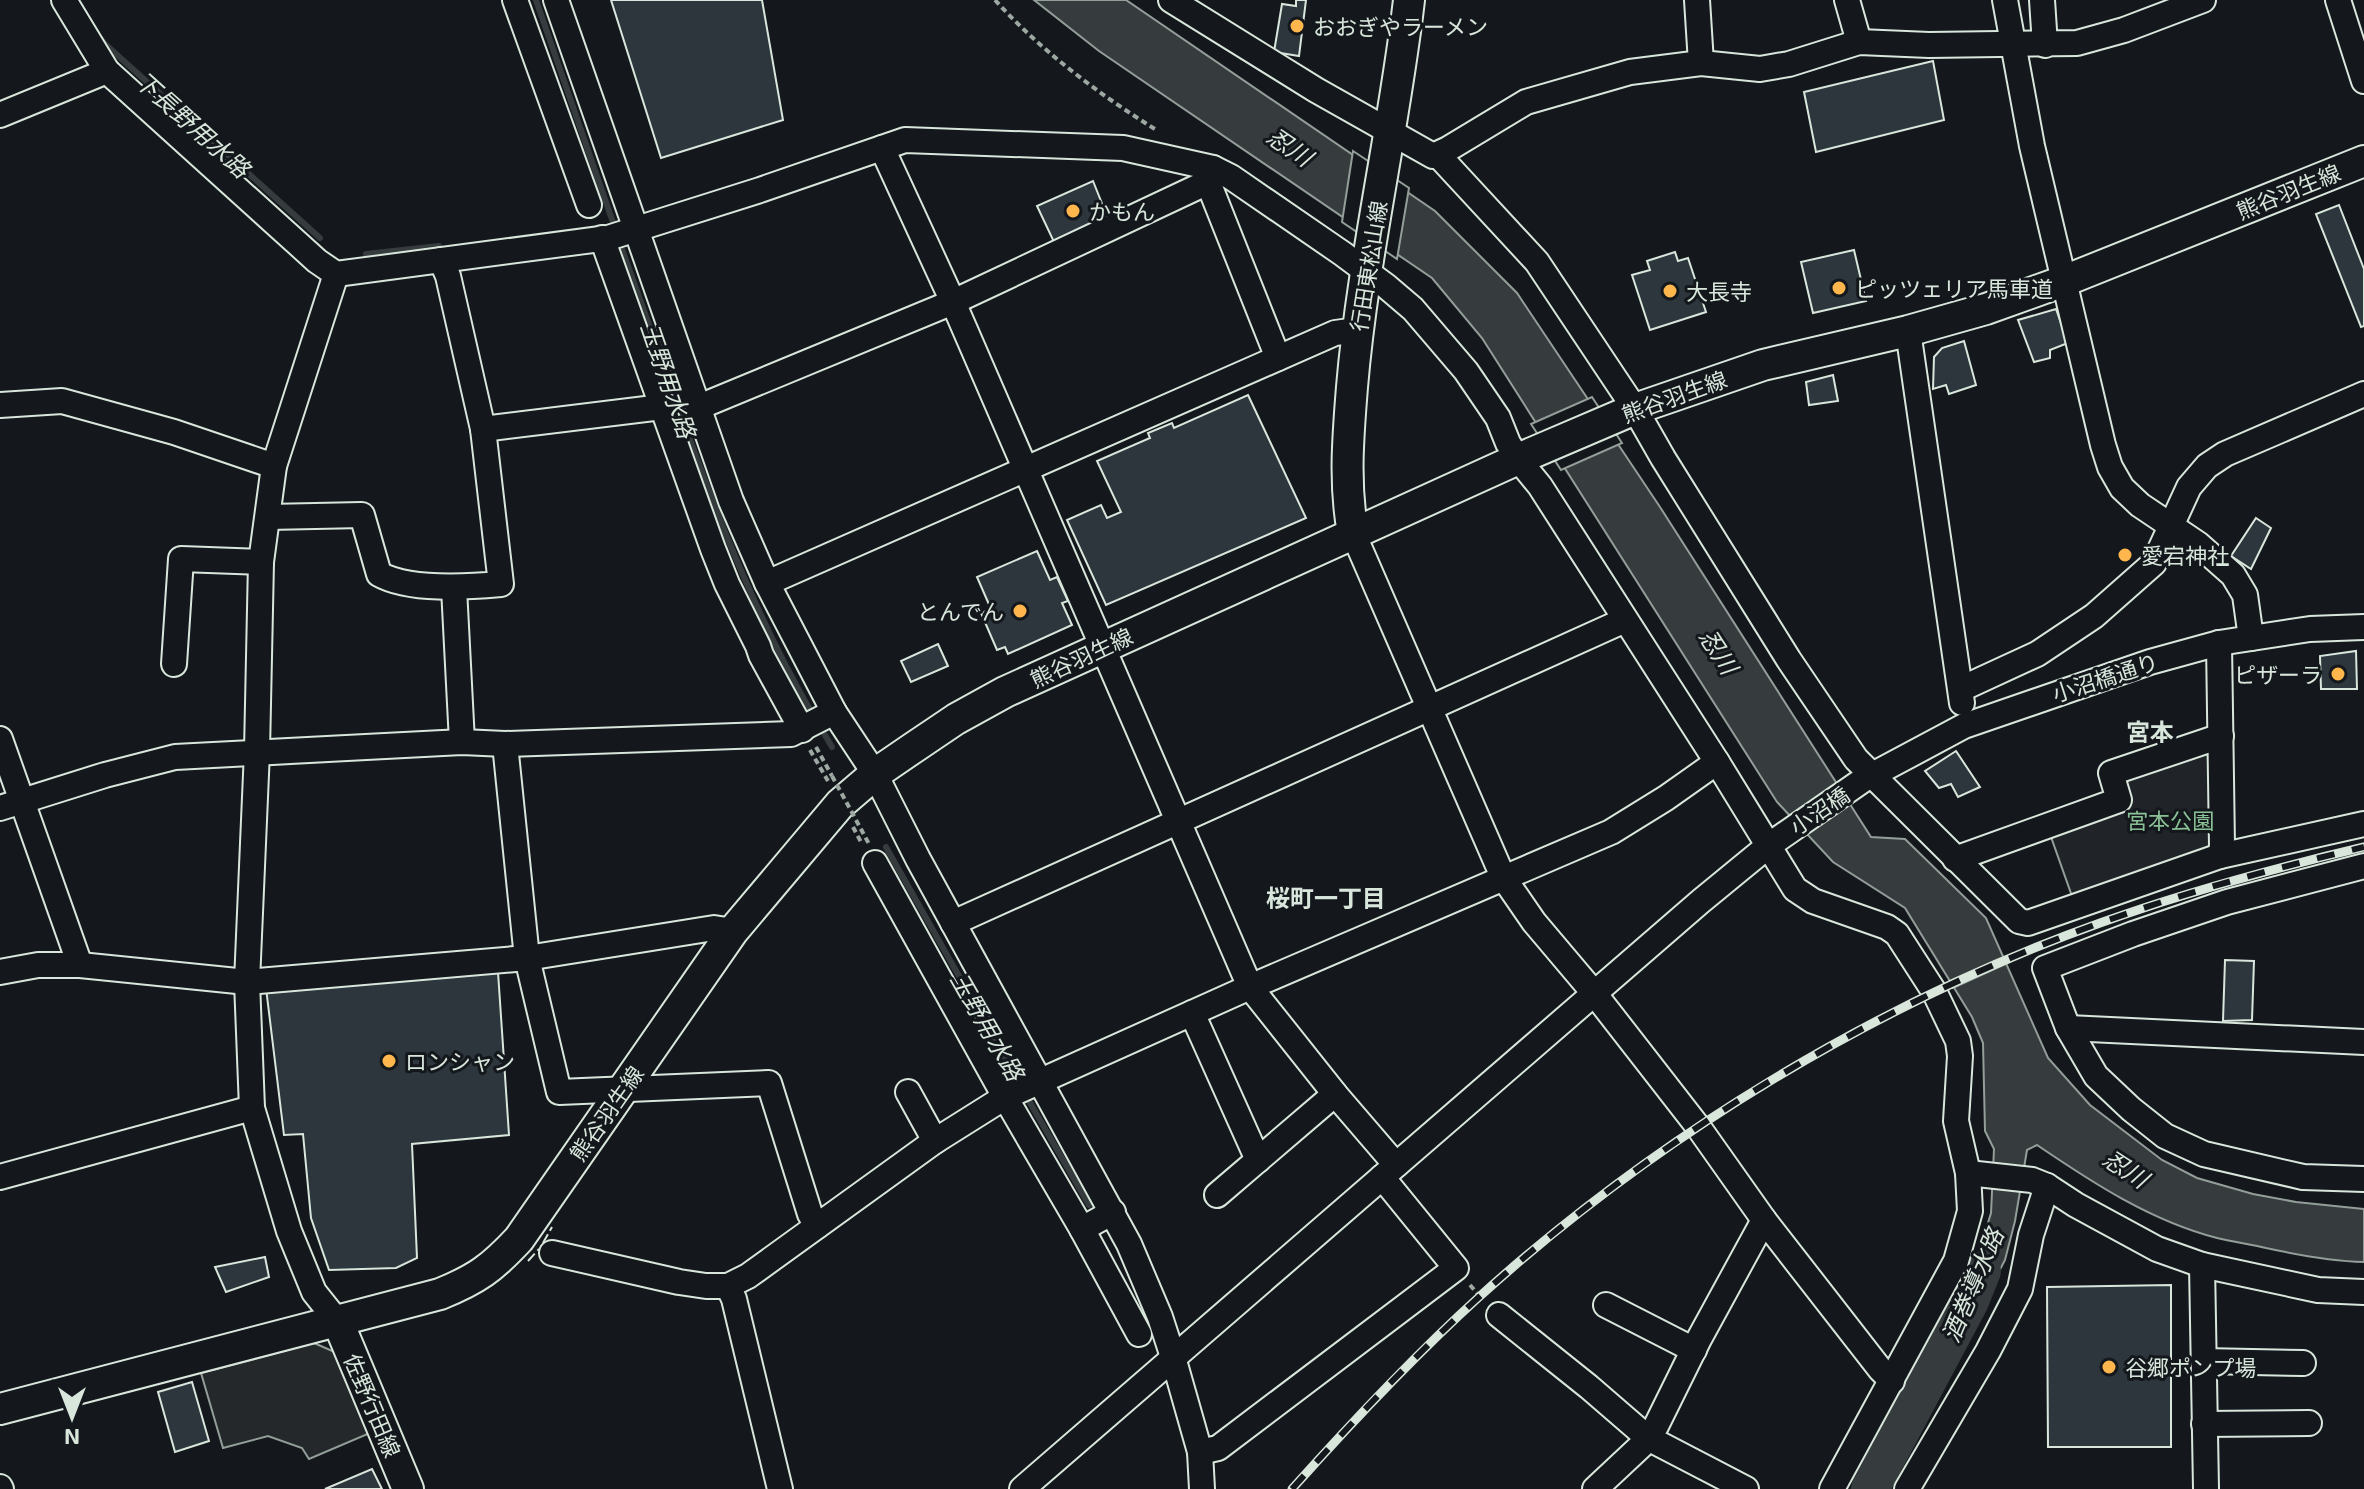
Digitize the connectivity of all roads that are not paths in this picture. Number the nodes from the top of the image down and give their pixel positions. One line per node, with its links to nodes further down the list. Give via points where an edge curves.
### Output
1 (64, 0): 16 (street)
2 (515, 0): 24 (street)
3 (556, 0): 25 (street)
4 (1171, 0): 19 (street)
5 (1409, 0): 19 (main road, 行田東松山線)
6 (1697, 0): 15 (street)
7 (1847, 0): 12 (street)
8 (2005, 0): 13 (street)
9 (2042, 0): 14 (street)
10 (2203, 0): 14 (street, via 2124,30 2077,43)
11 (2338, 0): 17 (street)
12 (1859, 42): 13 (street); 15 (street, via 1760,69)
13 (2012, 44): 14 (street); 29 (street)
14 (2045, 45)
15 (1701, 63): 21 (street, via 1630,72 1526,102)
16 (107, 71): 18 (street); 28 (street)
17 (2364, 81)
18 (0, 115)
19 (1389, 139): 21 (street); 27 (main road, 行田東松山線)
20 (882, 148): 23 (street, via 905,140 1123,148); 25 (street); 30 (street)
21 (1438, 155): 38 (street, via 1537,262)
22 (2364, 161): 29 (main road, 熊谷羽生線)
23 (1211, 175): 27 (street, via 1231,177); 30 (street); 33 (street)
24 (589, 205)
25 (618, 234): 26 (street); 36 (street); 37 (street)
26 (441, 260): 28 (street); 39 (street)
27 (1367, 268): 31 (main road, 行田東松山線); 40 (street, via 1413,309 1466,371 1508,443)
28 (336, 274): 41 (street)
29 (2064, 281): 32 (main road, 熊谷羽生線); 45 (street, via 2110,467 2131,497)
30 (953, 302): 37 (street); 42 (street)
31 (1357, 330): 33 (street, via 1335,333); 46 (main road, 行田東松山線, via 1347,461)
32 (1908, 331): 38 (main road, 熊谷羽生線, via 1763,365); 56 (street)
33 (1278, 358): 42 (street)
34 (2364, 394): 45 (street, via 2207,466 2189,487)
35 (0, 405): 41 (street, via 62,401)
36 (662, 407): 39 (street); 43 (street)
37 (699, 407): 43 (street)
38 (1631, 411): 40 (main road, 熊谷羽生線); 68 (street)
39 (483, 429): 49 (street, via 501,584)
40 (1524, 456): 46 (main road, 熊谷羽生線); 50 (street)
41 (274, 466): 44 (street)
42 (1024, 468): 48 (street); 54 (street)
43 (712, 503): 48 (street); 60 (street, via 727,584)
44 (268, 517): 47 (street); 49 (street, via 362,515 379,574)
45 (2172, 528): 52 (street, via 2233,575 2245,595); 56 (street, via 2154,563 2094,616 2037,654)
46 (1353, 533): 54 (main road, 熊谷羽生線); 57 (street)
47 (261, 562): 55 (street, via 181,559); 65 (street)
48 (767, 583): 58 (street)
49 (454, 588): 63 (street)
50 (1625, 620): 57 (street); 66 (street)
51 (2364, 627): 52 (street, 小沼橋通り)
52 (2251, 638): 53 (street, 小沼橋通り)
53 (2219, 643): 59 (street, 小沼橋通り); 61 (street)
54 (1102, 647): 67 (main road, 熊谷羽生線, via 980,705); 70 (street)
55 (174, 664)
56 (1961, 689): 59 (street)
57 (1429, 707): 70 (street); 77 (street)
58 (832, 713): 60 (street); 67 (street)
59 (1964, 726): 68 (street, 小沼橋通り)
60 (807, 736): 64 (street)
61 (2221, 736): 73 (street); 75 (street, via 2111,773 2119,800)
62 (0, 739): 69 (street)
63 (462, 742): 64 (street); 65 (street)
64 (505, 744): 80 (street)
65 (257, 751): 69 (street, via 175,757); 83 (street)
66 (1717, 762): 72 (street); 77 (street, via 1621,826)
67 (875, 774): 78 (street); 79 (main road, 熊谷羽生線, via 840,804)
68 (1868, 778): 72 (street, 小沼橋); 75 (street)
69 (11, 805): 81 (street)
70 (1178, 822): 78 (street); 84 (street)
71 (2364, 824): 73 (street)
72 (1771, 843): 85 (street); 97 (street, via 1795,889 1897,934 1935,993 1958,1041 1956,1121)
73 (2220, 856): 75 (street, via 2028,923 2019,921)
74 (874, 857): 90 (street, via 918,941)
75 (1955, 859)
76 (2364, 866): 87 (street, via 2227,902 2045,968)
77 (1503, 877): 84 (street); 85 (street)
78 (953, 923): 90 (street)
79 (733, 931): 80 (street, via 714,928); 89 (main road, 熊谷羽生線)
80 (527, 958): 83 (street); 89 (street, via 559,1092)
81 (80, 965): 82 (street); 83 (street)
82 (0, 972)
83 (247, 982): 93 (street)
84 (1250, 987): 86 (street); 92 (street)
85 (1594, 993): 96 (street); 103 (street)
86 (1192, 1013): 90 (street); 95 (street)
87 (2068, 1028): 88 (street); 99 (street, via 2096,1076 2165,1136 2204,1154 2303,1177)
88 (2364, 1042)
89 (622, 1090): 104 (street, via 769,1083); 112 (main road, 熊谷羽生線, via 499,1260 470,1282 440,1294)
90 (1023, 1090): 94 (street); 102 (street); 105 (street)
91 (908, 1092): 94 (street)
92 (1335, 1094): 95 (street); 96 (street)
93 (252, 1108): 98 (street); 112 (street, via 289,1231 314,1292)
94 (935, 1141): 104 (street)
95 (1258, 1160): 101 (street)
96 (1389, 1171): 115 (street); 123 (street, via 1456,1268 1218,1448)
97 (1979, 1174): 100 (street); 118 (street, via 1956,1261)
98 (0, 1177)
99 (2364, 1179)
100 (2040, 1183): 107 (street, via 2157,1249); 131 (street, via 2020,1289)
101 (1217, 1195)
102 (1113, 1212): 105 (street); 115 (street)
103 (1764, 1220): 114 (street); 118 (street)
104 (817, 1226): 108 (street)
105 (1082, 1229): 113 (street)
106 (552, 1253): 108 (street, via 679,1282)
107 (2202, 1265): 109 (street, via 2318,1290); 116 (street)
108 (728, 1286): 125 (street)
109 (2364, 1292)
110 (1606, 1305): 114 (street)
111 (1499, 1315): 122 (street)
112 (338, 1322): 119 (main road, 熊谷羽生線); 124 (main road, 佐野行田線)
113 (1139, 1334)
114 (1694, 1350): 122 (street)
115 (1173, 1357): 123 (street); 126 (street)
116 (2203, 1361): 117 (street); 121 (street)
117 (2303, 1363)
118 (1892, 1381): 130 (street)
119 (0, 1409)
120 (2309, 1423): 121 (street)
121 (2204, 1424): 132 (street)
122 (1648, 1438): 128 (street); 129 (street)
123 (1200, 1452): 127 (street)
124 (408, 1489)
125 (780, 1489)
126 (1022, 1489)
127 (1202, 1489)
128 (1595, 1489)
129 (1746, 1489)
130 (1832, 1489)
131 (1907, 1489)
132 (2206, 1489)

